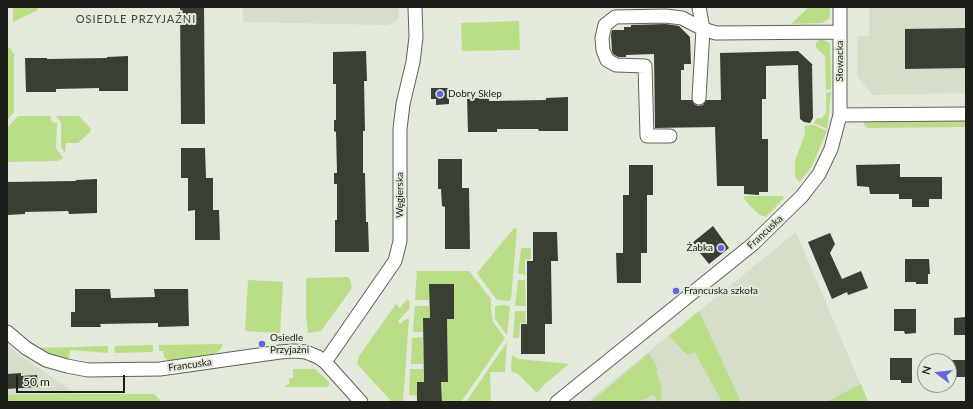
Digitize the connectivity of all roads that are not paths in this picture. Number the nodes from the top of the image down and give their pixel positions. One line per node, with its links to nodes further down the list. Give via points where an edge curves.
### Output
1 (415, 7): 11 (street, Węgierska, via 416,37 413,62 400,129 400,241 395,261)
2 (699, 7): 4 (street)
3 (840, 7): 5 (street, Słowacka)
4 (703, 29): 5 (street, via 716,33); 6 (street); 9 (street, via 682,18 665,16 615,17 605,25 603,50 608,60 616,65 645,66 647,136)
5 (840, 32): 8 (street, Słowacka)
6 (700, 98)
7 (966, 114): 8 (street)
8 (840, 115): 13 (street, Francuska, via 831,149 819,174 796,202 753,244)
9 (670, 136)
10 (7, 332): 11 (street, Francuska, via 46,360 88,370 160,369 294,351 306,352)
11 (325, 362): 12 (street, Francuska)
12 (361, 402)
13 (557, 402)

